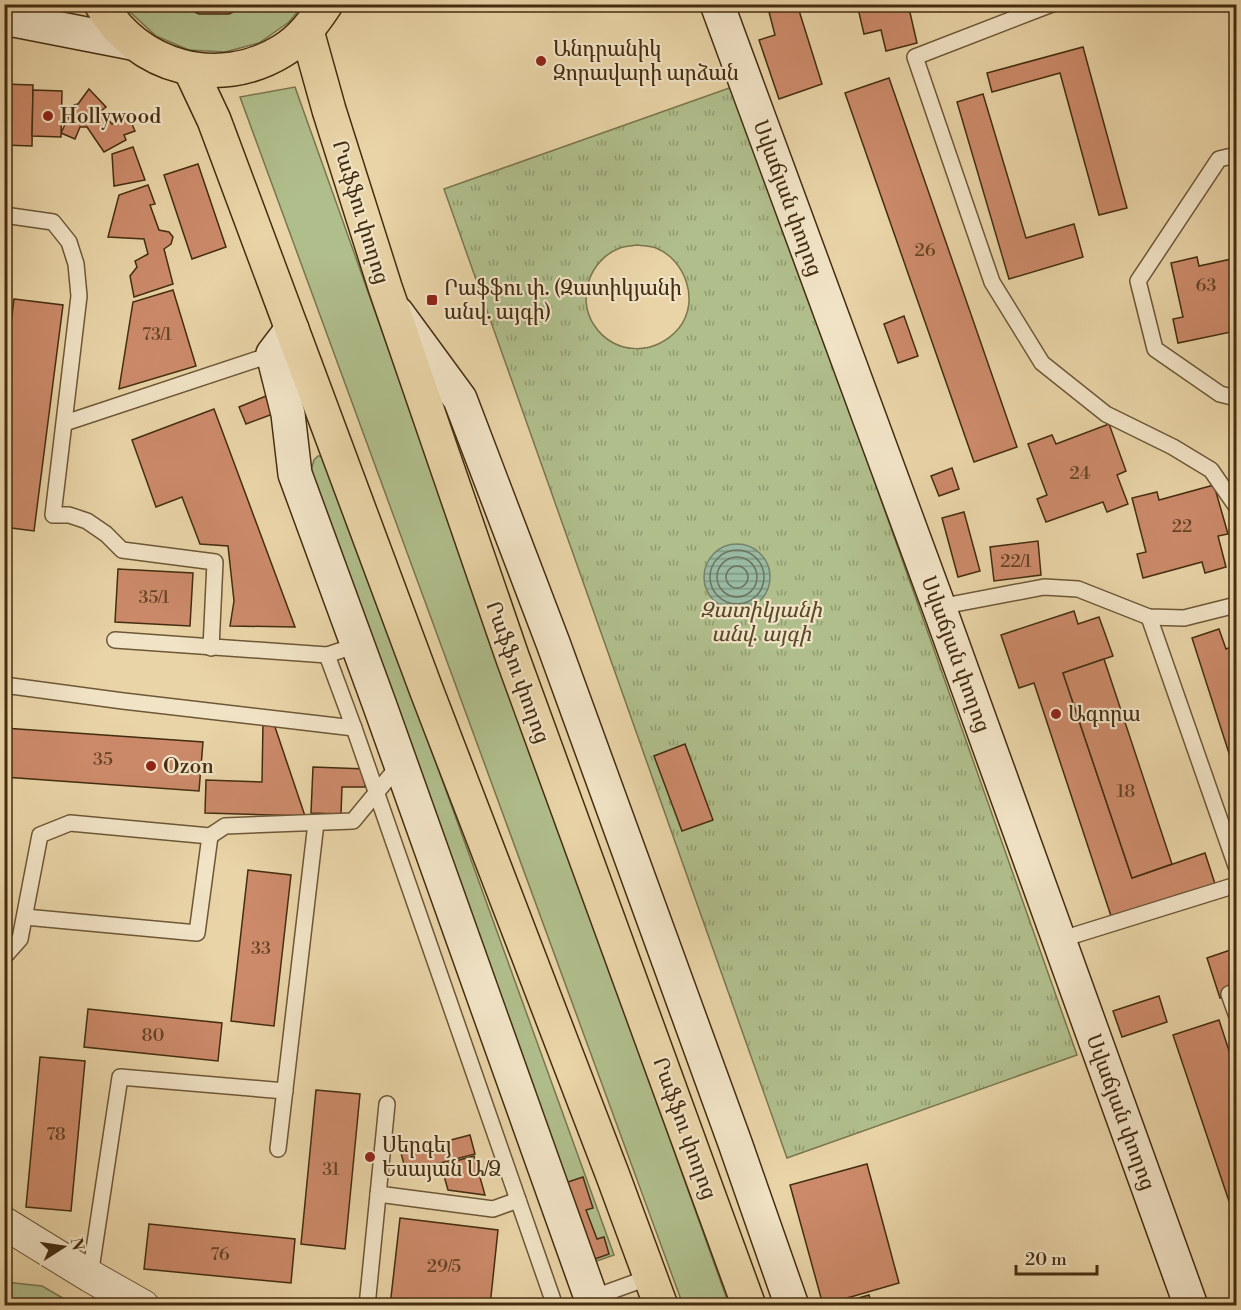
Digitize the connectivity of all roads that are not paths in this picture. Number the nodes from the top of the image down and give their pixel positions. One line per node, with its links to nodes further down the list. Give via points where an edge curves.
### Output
1 (101, 4): 7 (main road)
2 (326, 4): 6 (main road)
3 (717, 4): 17 (main road, Սվաճյան փողոց)
4 (1052, 4): 15 (lane, via 915,57 992,282 1042,363 1106,414 1210,470)
5 (4, 18): 7 (main road)
6 (307, 31): 8 (main road, via 282,51 253,64 222,71); 11 (main road, Րաֆֆու փողոց)
7 (132, 43): 8 (main road, via 159,60)
8 (190, 69): 12 (main road, via 214,120)
9 (1236, 155): 13 (lane, via 1219,159 1138,282 1155,348 1220,394)
10 (4, 215): 14 (lane, via 53,222 69,242 76,264 80,296)
11 (390, 302): 47 (main road, Րաֆֆու փողոց, via 512,656); 48 (main road, via 460,399 553,643)
12 (282, 341): 14 (lane); 21 (main road, via 295,474); 42 (main road, via 422,678)
13 (1236, 398)
14 (64, 423): 20 (lane, via 53,515 87,521 123,550 215,562)
15 (1236, 506)
16 (1236, 605): 18 (lane, via 1184,618)
17 (939, 608): 18 (lane, via 1044,587 1078,589); 31 (main road, Սվաճյան փողոց)
18 (1149, 617): 28 (lane)
19 (115, 640): 20 (lane)
20 (211, 648): 21 (lane)
21 (342, 650): 23 (lane); 24 (main road, via 380,706)
22 (4, 685): 23 (lane)
23 (354, 728): 25 (lane)
24 (400, 764): 25 (lane); 43 (main road)
25 (376, 793): 26 (lane, via 353,821); 39 (lane)
26 (316, 823): 27 (lane, via 225,826); 35 (lane)
27 (210, 836): 30 (lane, via 70,823 40,835); 30 (lane, via 197,933)
28 (1236, 866)
29 (1236, 885): 31 (lane)
30 (25, 917): 32 (lane, via 20,939)
31 (1059, 940): 49 (main road, Սվաճյան փողոց)
32 (4, 957)
33 (1236, 991): 34 (lane, via 1229,994)
34 (1236, 1014)
35 (285, 1091): 37 (lane); 41 (lane, via 120,1077)
36 (387, 1104): 38 (lane)
37 (278, 1149)
38 (378, 1194): 39 (lane, via 493,1209); 45 (lane)
39 (518, 1200): 46 (lane)
40 (4, 1223): 41 (street)
41 (90, 1276): 44 (street)
42 (656, 1291): 43 (lane)
43 (593, 1302)
44 (143, 1305)
45 (367, 1305)
46 (555, 1305)
47 (749, 1305)
48 (792, 1305)
49 (1191, 1305)

